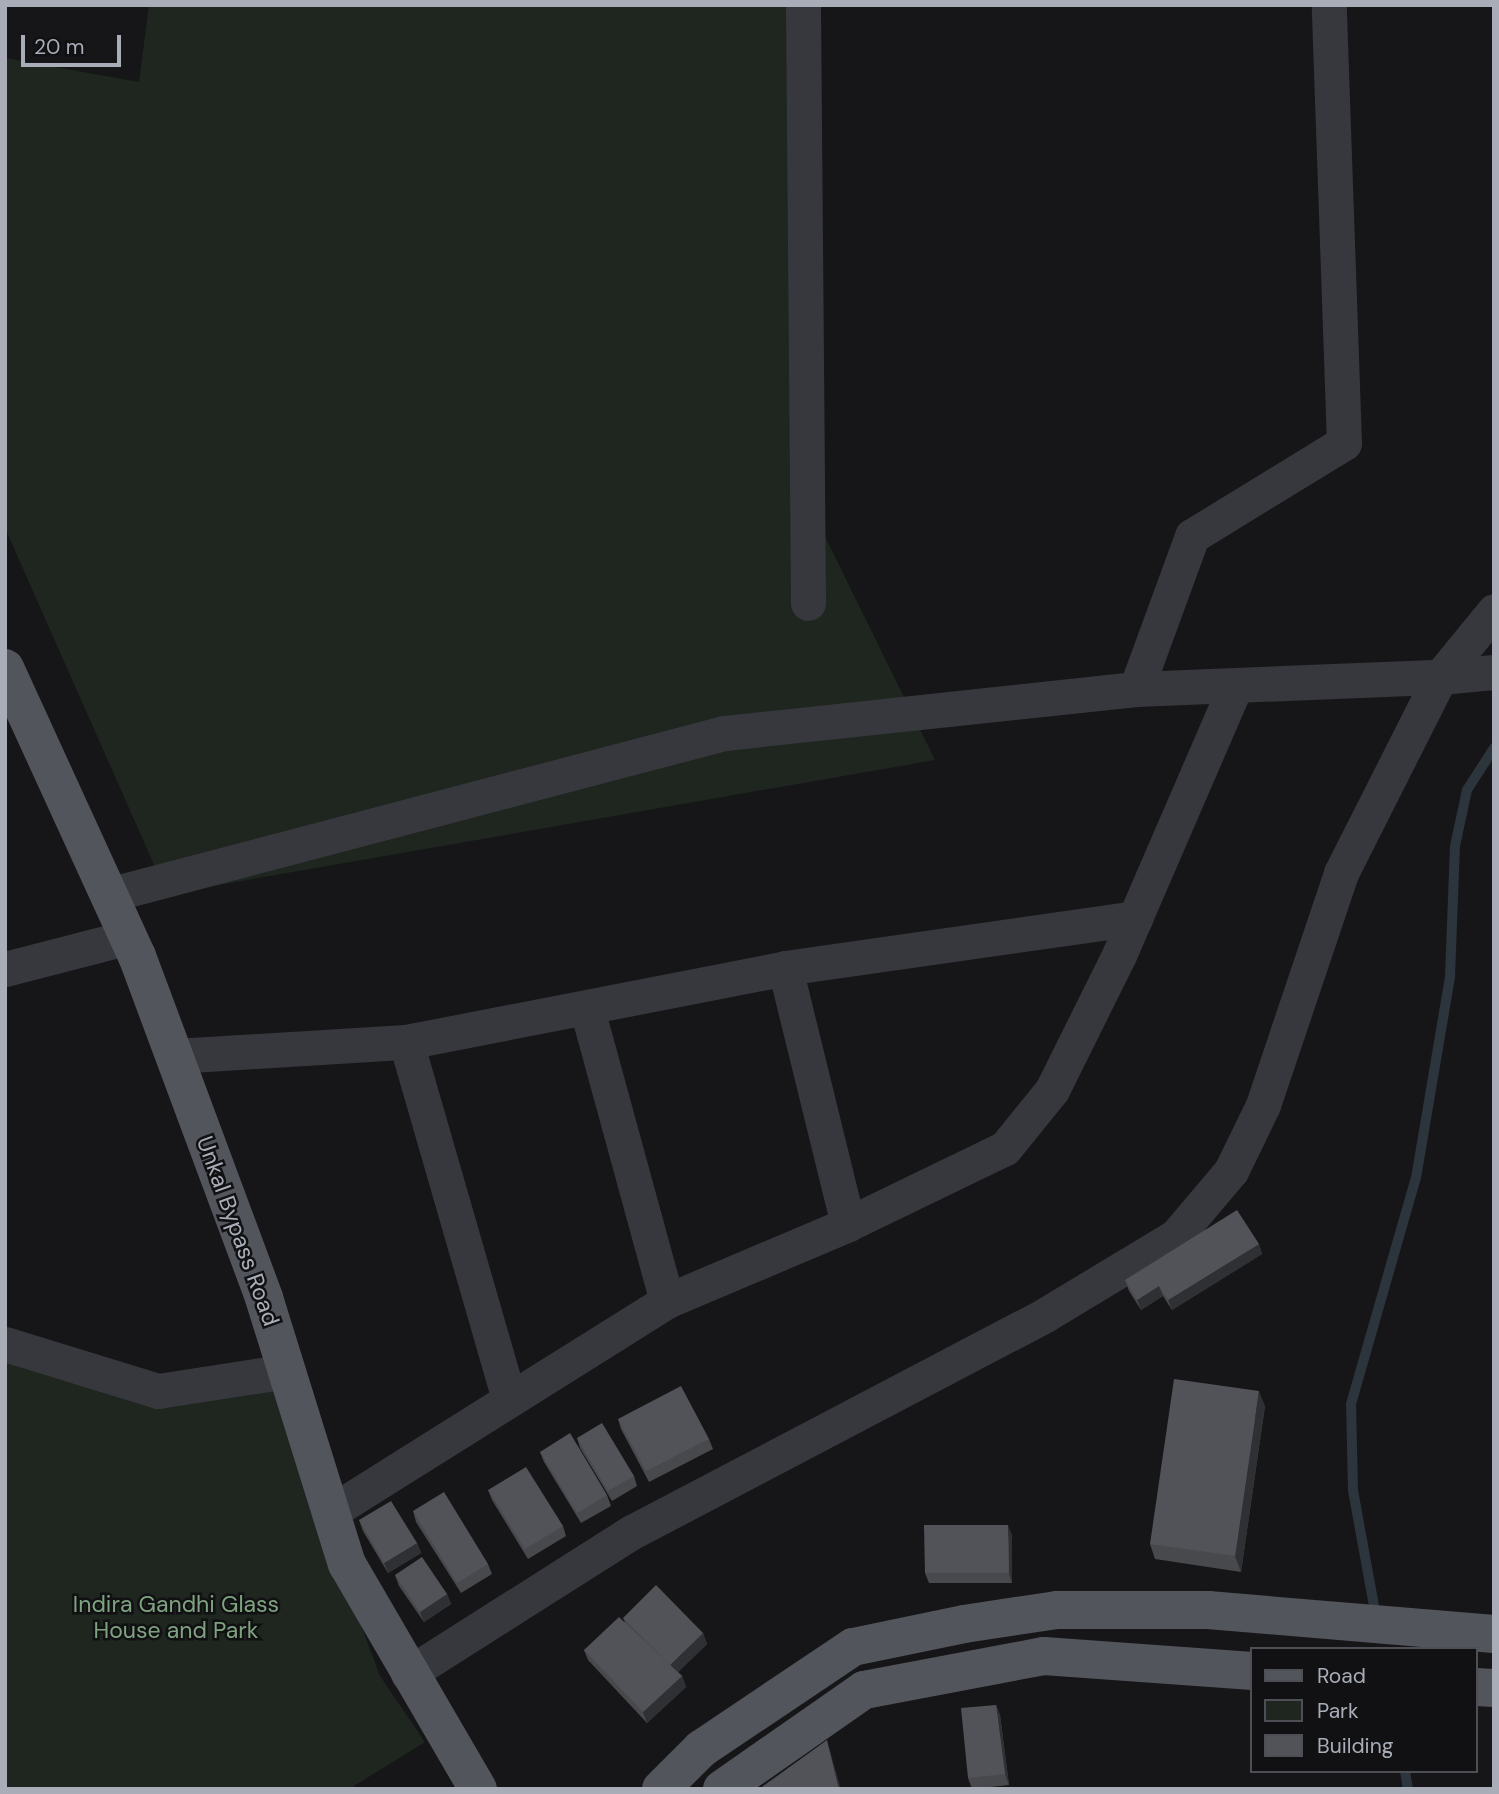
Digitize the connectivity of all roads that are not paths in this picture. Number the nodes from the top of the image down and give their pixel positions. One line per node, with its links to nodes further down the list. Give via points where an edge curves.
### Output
1 (803, 5): 3 (street)
2 (1329, 5): 9 (street, via 1344,443 1192,536)
3 (808, 603)
4 (1494, 611): 7 (street)
5 (5, 668): 10 (main road, Unkal Bypass Road)
6 (1494, 673): 7 (street)
7 (1440, 677): 8 (street); 28 (street, via 1341,873 1263,1104 1207,1207 1176,1236 1045,1315 632,1532)
8 (1235, 687): 9 (street); 11 (street)
9 (1136, 689): 10 (street, via 724,733)
10 (108, 894): 12 (main road, Unkal Bypass Road)
11 (1135, 918): 13 (street); 18 (street, via 1052,1090 1028,1125 1005,1148)
12 (129, 937): 14 (street); 17 (main road, Unkal Bypass Road)
13 (785, 968): 15 (street); 18 (street)
14 (5, 969)
15 (587, 1009): 16 (street); 19 (street)
16 (406, 1042): 17 (street); 22 (street)
17 (175, 1056): 21 (main road, Unkal Bypass Road)
18 (848, 1224): 19 (street)
19 (667, 1301): 22 (street)
20 (5, 1344): 21 (street, via 158,1391)
21 (287, 1371): 23 (main road, Unkal Bypass Road)
22 (508, 1395): 23 (street)
23 (329, 1513): 28 (main road, Unkal Bypass Road, via 347,1564)
24 (1042, 1612): 25 (main road, via 1208,1611); 26 (main road); 30 (main road, via 853,1647 701,1749)
25 (1494, 1634)
26 (1044, 1656): 27 (main road); 31 (main road, via 864,1690)
27 (1250, 1671)
28 (408, 1674): 29 (main road, Unkal Bypass Road)
29 (478, 1789)
30 (661, 1789)
31 (722, 1789)

